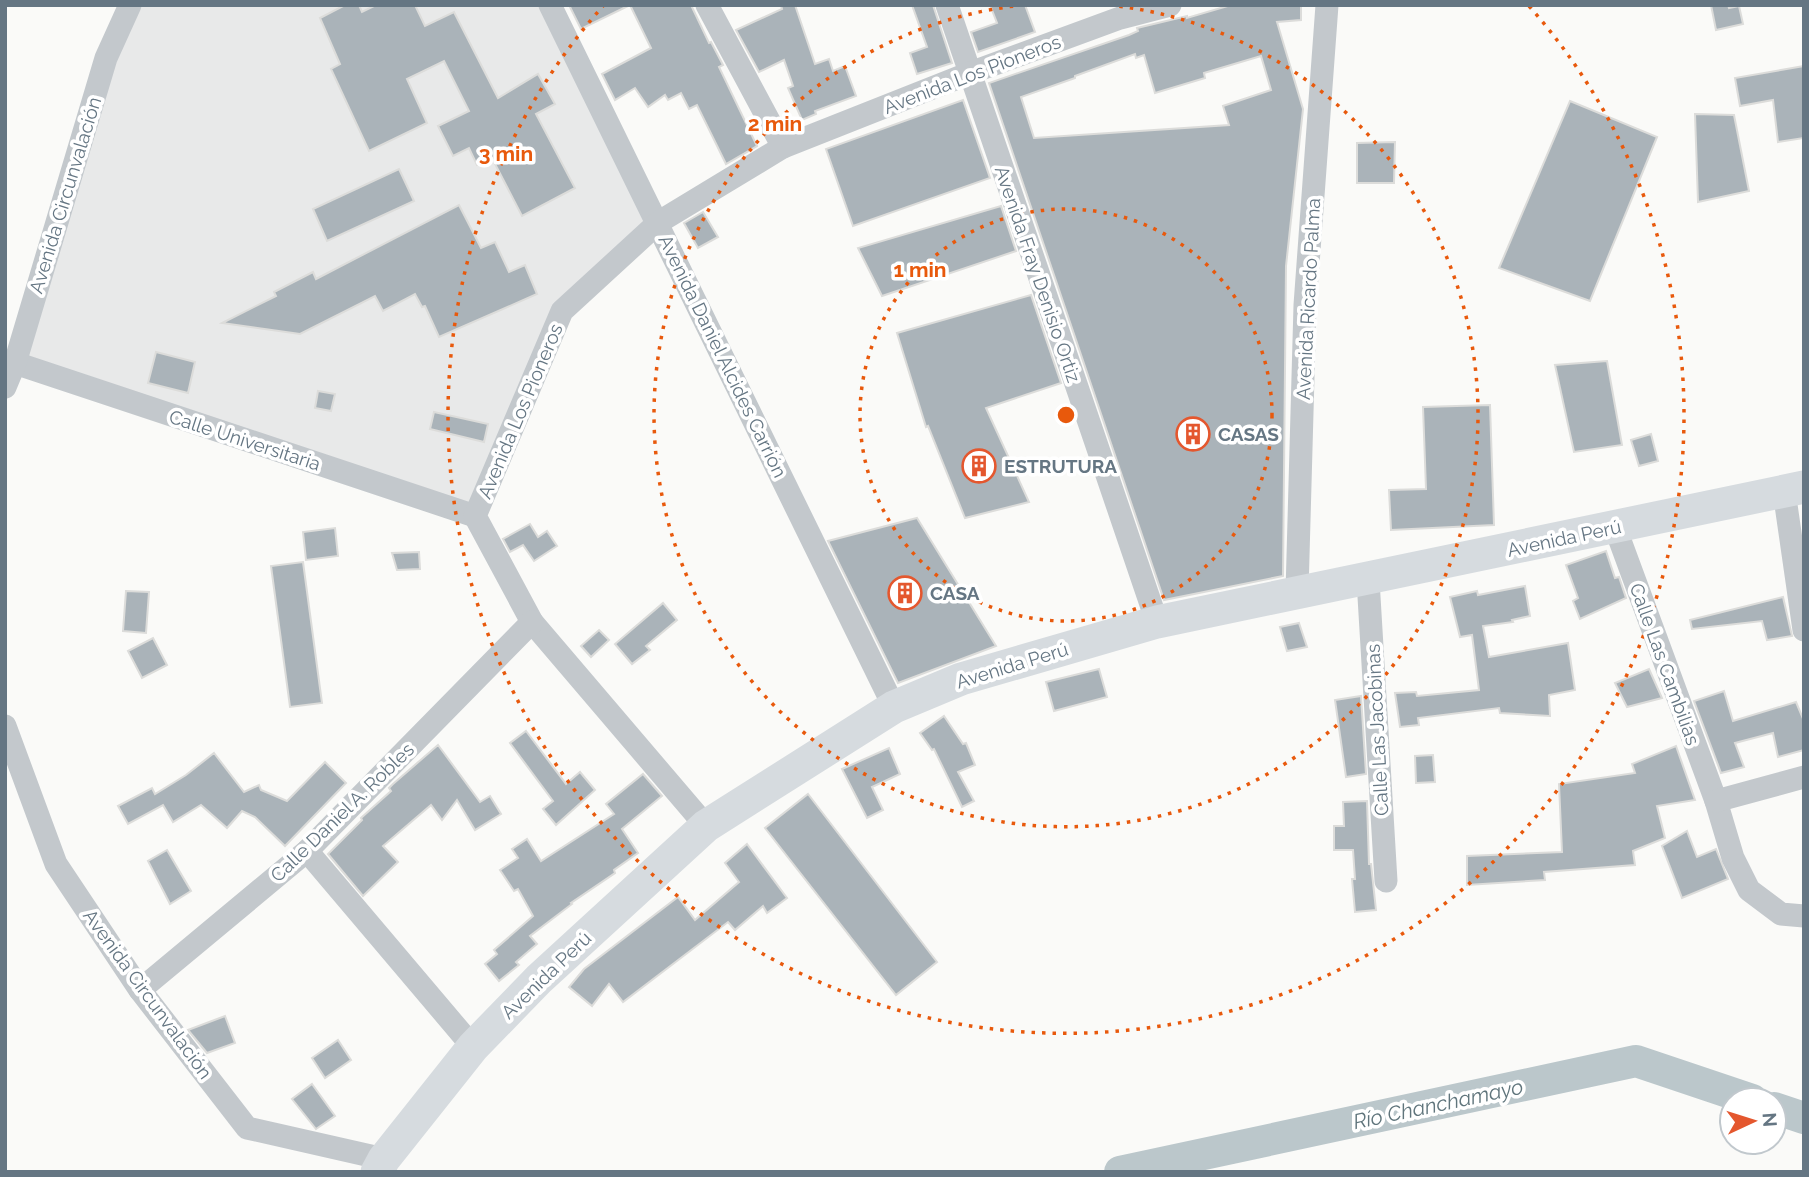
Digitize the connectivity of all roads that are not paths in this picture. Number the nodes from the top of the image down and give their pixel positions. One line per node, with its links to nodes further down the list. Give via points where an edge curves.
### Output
1 (130, 5): 11 (street, Avenida Circunvalación, via 106,58)
2 (550, 5): 10 (street, Avenida Daniel Alcides Carrión)
3 (707, 5): 9 (street)
4 (947, 5): 8 (street, Avenida Fray Denisio Ortiz)
5 (1170, 5): 7 (street, Avenida Los Pioneros)
6 (1327, 5): 17 (street, Avenida Ricardo Palma, via 1305,305)
7 (1118, 11): 8 (street, Avenida Los Pioneros)
8 (970, 73): 9 (street, Avenida Los Pioneros); 19 (street, Avenida Fray Denisio Ortiz)
9 (783, 147): 10 (street, Avenida Los Pioneros)
10 (659, 222): 14 (street, Avenida Los Pioneros, via 562,311); 21 (street, Avenida Daniel Alcides Carrión)
11 (15, 363): 12 (street, Avenida Circunvalación); 14 (street, Calle Universitaria)
12 (5, 387)
13 (1794, 489): 15 (highway, Avenida Perú); 20 (street)
14 (475, 516): 18 (street, Avenida Los Pioneros)
15 (1615, 527): 16 (highway, Avenida Perú); 24 (street, Calle Las Cambilias)
16 (1368, 580): 17 (highway, Avenida Perú); 27 (street, Calle Las Jacobinas)
17 (1297, 592): 19 (highway, Avenida Perú)
18 (532, 622): 25 (street, Avenida Los Pioneros); 26 (street, Calle Daniel A. Robles)
19 (1157, 622): 21 (highway, Avenida Perú, via 961,679)
20 (1804, 630)
21 (894, 707): 25 (highway, Avenida Perú)
22 (5, 726): 29 (street, Avenida Circunvalación, via 55,864)
23 (1804, 777): 24 (street)
24 (1716, 802): 28 (street, Calle Las Cambilias, via 1733,858 1749,890 1781,914)
25 (706, 826): 30 (highway, Avenida Perú, via 539,979)
26 (307, 851): 29 (street, Calle Daniel A. Robles); 30 (street)
27 (1386, 881)
28 (1804, 916)
29 (140, 990): 31 (street, Avenida Circunvalación, via 247,1128)
30 (473, 1047): 31 (highway, Avenida Perú)
31 (380, 1165)

